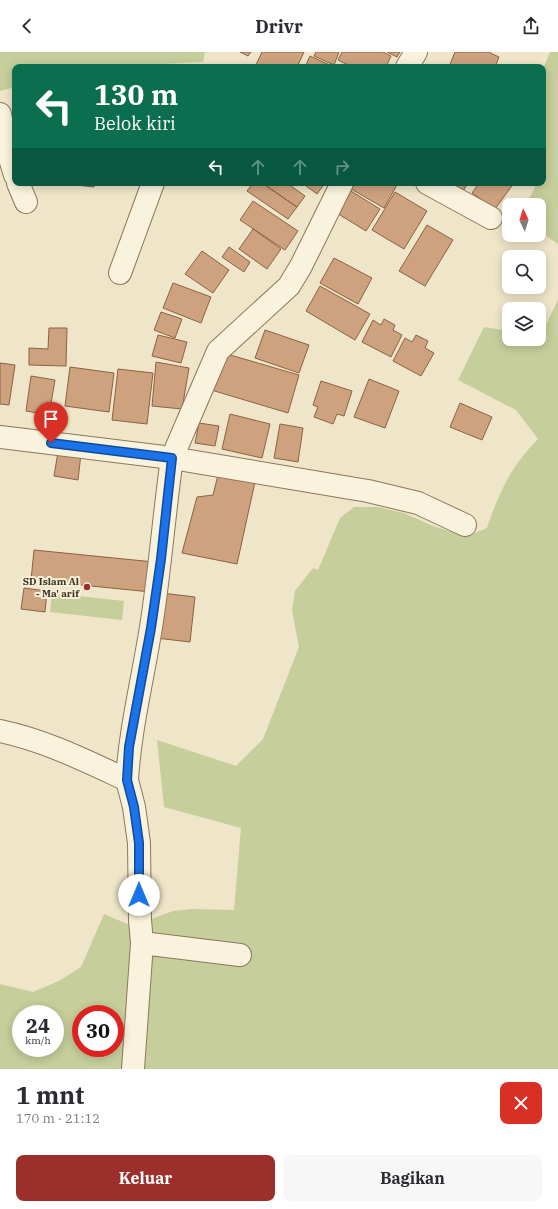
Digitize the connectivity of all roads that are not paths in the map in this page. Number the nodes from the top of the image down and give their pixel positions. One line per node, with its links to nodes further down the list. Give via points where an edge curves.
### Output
1 (416, 52): 2 (street)
2 (409, 64)
3 (12, 105): 4 (street)
4 (0, 107)
5 (0, 114): 6 (street, via 4,142)
6 (12, 166)
7 (152, 186): 11 (street)
8 (341, 186): 13 (street, via 289,286 218,351)
9 (432, 186): 10 (street)
10 (491, 218)
11 (120, 273)
12 (0, 437): 13 (street)
13 (172, 458): 14 (street, via 368,491 418,503); 16 (street, via 161,559 129,747)
14 (465, 525)
15 (0, 730): 16 (street, via 69,754)
16 (127, 780): 17 (street, via 139,843)
17 (142, 943): 18 (street); 19 (street)
18 (240, 955)
19 (133, 1069)

